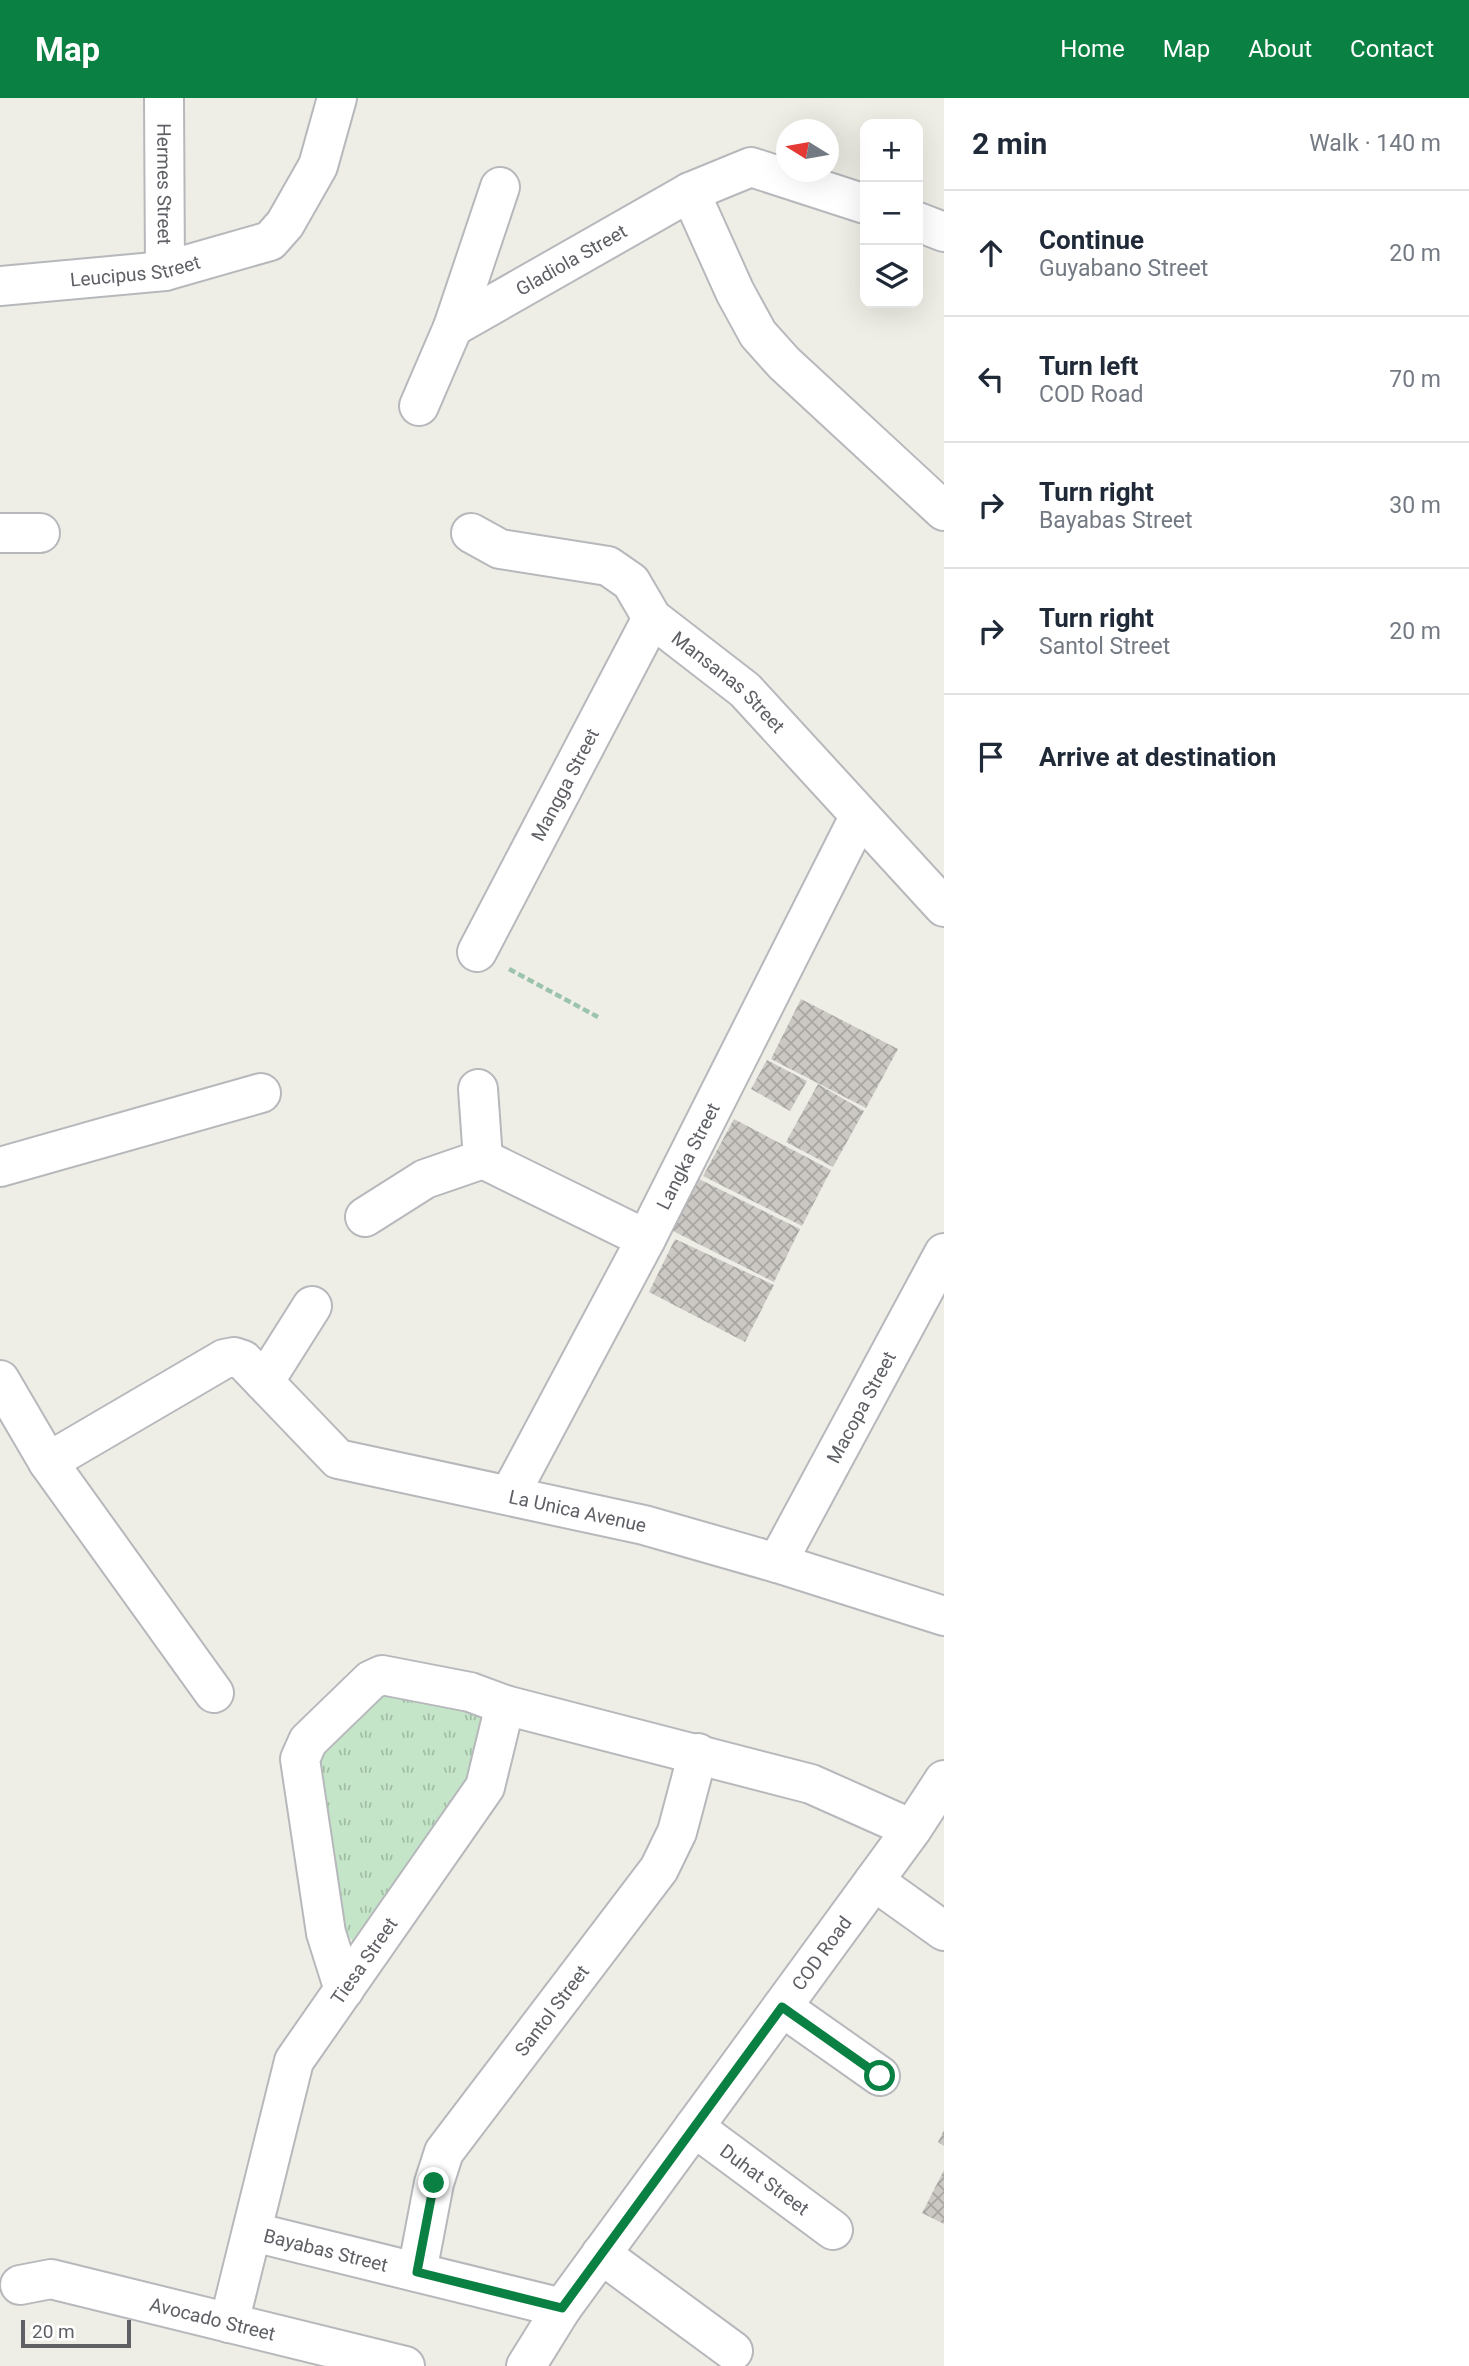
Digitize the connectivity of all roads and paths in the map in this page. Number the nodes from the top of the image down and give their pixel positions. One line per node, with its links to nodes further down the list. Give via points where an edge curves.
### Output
1 (164, 98): 8 (street, Hermes Street)
2 (337, 98): 8 (street, Leucipus Street, via 318,166 270,241)
3 (500, 187): 10 (street)
4 (690, 192): 5 (street, Gladiola Street, via 751,167); 10 (street, Gladiola Street); 12 (street, via 758,334)
5 (860, 202)
6 (923, 224): 7 (street)
7 (944, 232)
8 (165, 271): 9 (street, Leucipus Street)
9 (0, 286)
10 (453, 327): 11 (street)
11 (419, 406)
12 (943, 509)
13 (0, 533): 14 (street)
14 (40, 533)
15 (471, 533): 16 (street, Mansanas Street, via 500,549 608,566 631,582)
16 (652, 618): 17 (street, Mansanas Street, via 746,690); 19 (street, Mangga Street)
17 (859, 817): 18 (street, Mansanas Street); 26 (street, Langka Street)
18 (944, 907)
19 (477, 952): 20 (path)
20 (598, 1017)
21 (478, 1089): 23 (street)
22 (261, 1093): 24 (street)
23 (482, 1159): 25 (street, via 425,1179); 26 (street)
24 (0, 1167)
25 (365, 1217)
26 (646, 1239): 32 (street, Langka Street)
27 (944, 1253): 33 (street, Macopa Street)
28 (312, 1306): 29 (street)
29 (253, 1371): 31 (street, via 234,1357 224,1359); 32 (street, La Unica Avenue, via 338,1459)
30 (0, 1380): 31 (street)
31 (48, 1462): 35 (street)
32 (510, 1494): 33 (street, La Unica Avenue, via 644,1525)
33 (777, 1563): 34 (street, La Unica Avenue)
34 (944, 1616)
35 (214, 1693)
36 (505, 1705): 37 (street); 42 (street, Tiesa Street, via 485,1787); 42 (street, via 470,1692 382,1675 371,1680 308,1741 300,1759 326,1933)
37 (698, 1753): 39 (street, via 811,1784); 49 (street, Santol Street, via 677,1832 659,1869 444,2152)
38 (944, 1780): 39 (street, COD Road)
39 (912, 1829): 40 (street, COD Road)
40 (874, 1881): 41 (street); 43 (street, COD Road)
41 (944, 1931)
42 (344, 1990): 47 (street, Tiesa Street, via 294,2061)
43 (782, 2007): 44 (street); 45 (street, COD Road)
44 (880, 2076)
45 (694, 2127): 46 (street, Duhat Street); 48 (street, COD Road)
46 (833, 2230)
47 (253, 2232): 49 (street, Bayabas Street); 52 (street, Tiesa Street)
48 (601, 2254): 51 (street, COD Road); 53 (street)
49 (417, 2272): 51 (street, Bayabas Street)
50 (20, 2285): 52 (street, Avocado Street, via 51,2279)
51 (562, 2308): 55 (street, COD Road)
52 (229, 2323): 54 (street, Avocado Street)
53 (733, 2351)
54 (405, 2366)
55 (526, 2366)

